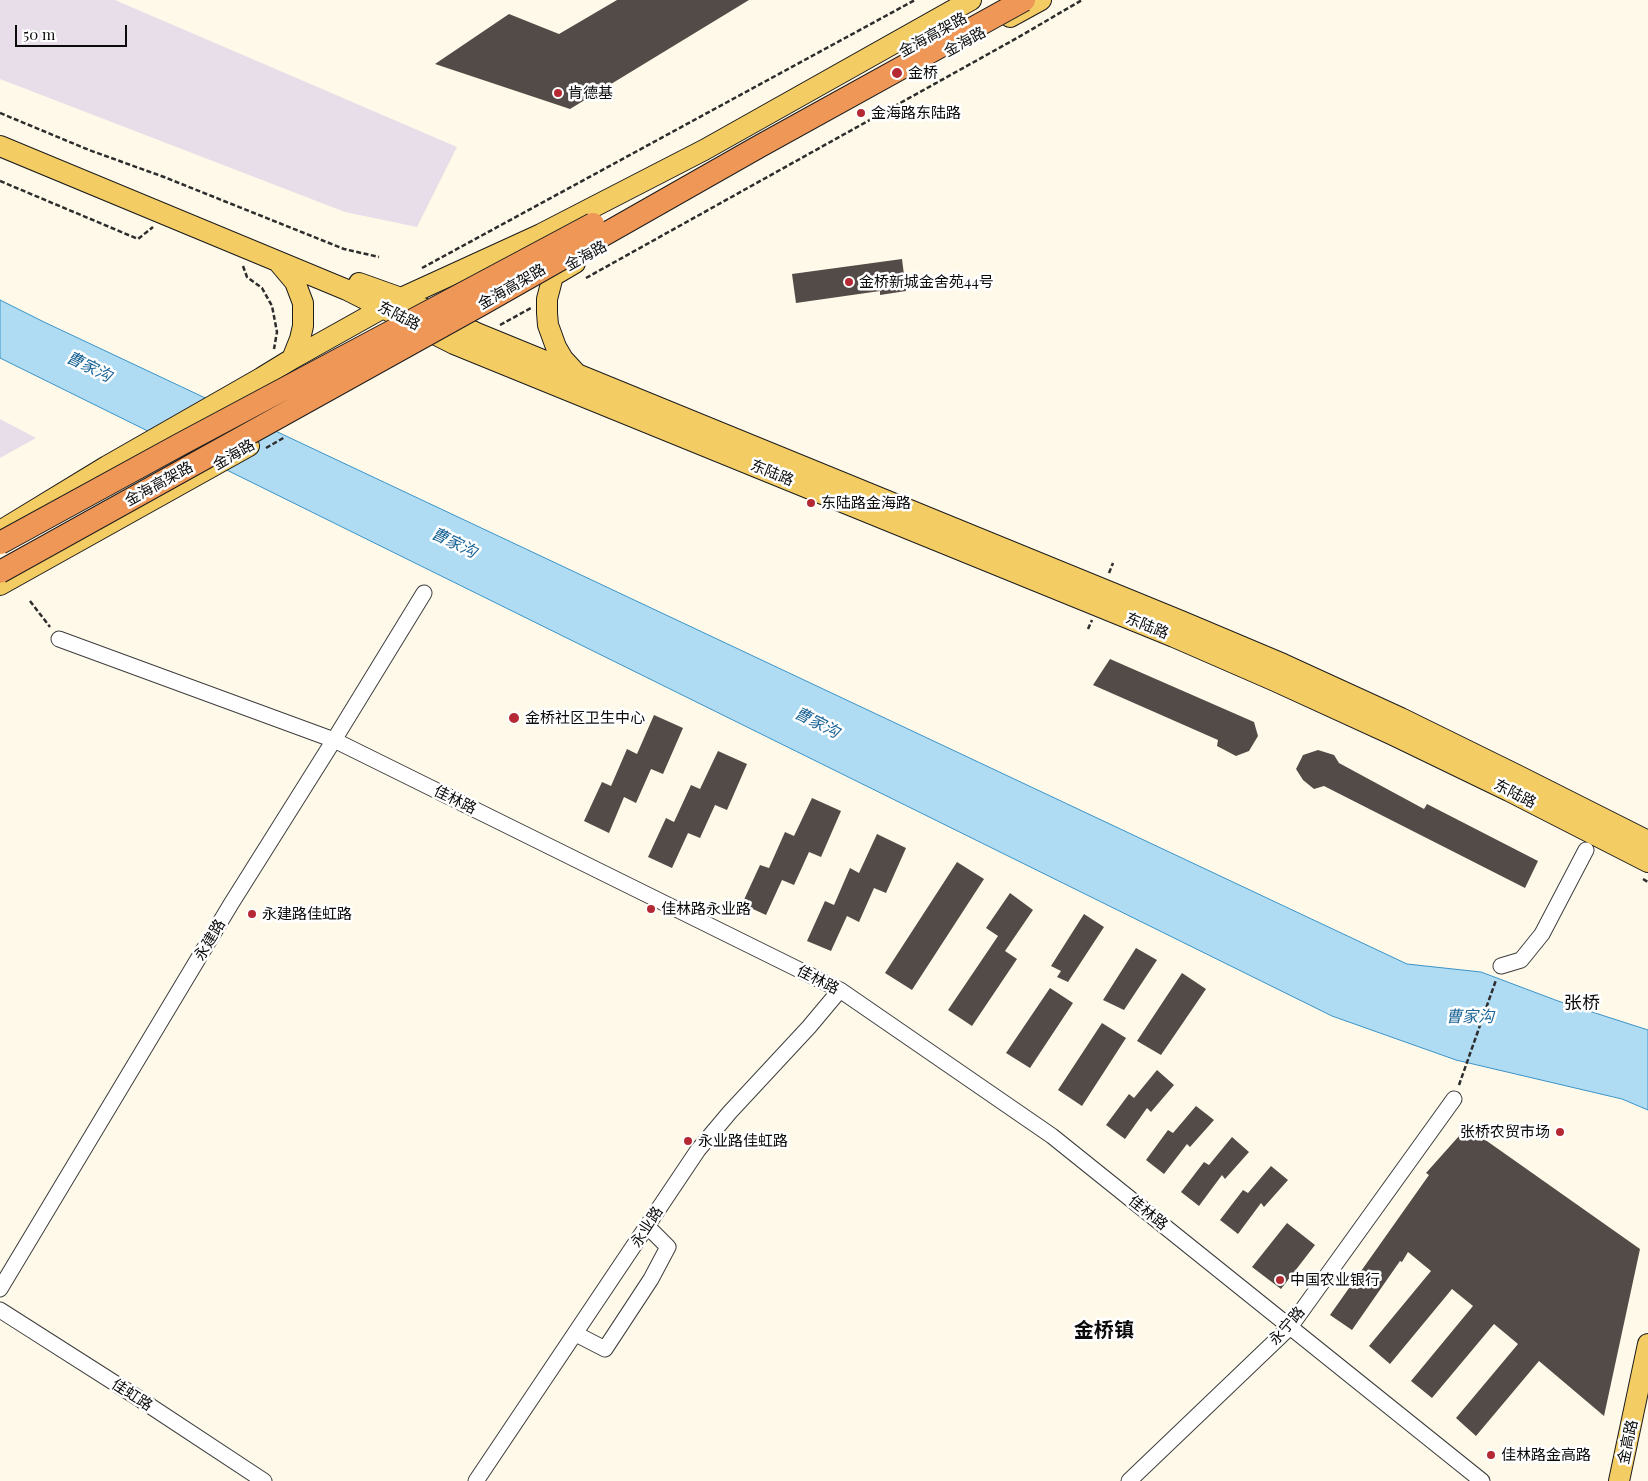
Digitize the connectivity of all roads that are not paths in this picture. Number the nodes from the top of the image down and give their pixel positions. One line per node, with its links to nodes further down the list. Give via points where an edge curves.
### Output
1 (971, 0): 10 (main road, via 704,150 541,234)
2 (996, 0): 7 (highway, 金海高架路, bridge)
3 (1024, 0): 20 (highway, 金海高架路, bridge)
4 (1042, 0): 9 (main road, 金海路, via 856,102)
5 (0, 131): 10 (main road, 东陆路, via 255,240)
6 (0, 146): 8 (main road, 东陆路)
7 (567, 238): 18 (highway, bridge, via 179,434); 19 (highway, 金海高架路, bridge)
8 (276, 260): 11 (main road, 东陆路); 15 (main road, via 295,282 304,315)
9 (581, 270): 12 (main road, 金海路); 16 (main road, via 553,276 547,299 551,337 563,359)
10 (401, 298): 11 (main road); 13 (main road, 东陆路)
11 (384, 309): 14 (main road, 东陆路); 15 (main road)
12 (480, 325): 13 (main road, 金海路); 16 (main road, 东陆路)
13 (461, 326): 14 (main road, 金海路)
14 (441, 337): 21 (main road, 金海路); 27 (main road, 东陆路, via 1275,680 1411,743)
15 (292, 359): 17 (main road)
16 (578, 375): 25 (main road, 东陆路, via 1283,664 1419,727)
17 (0, 531)
18 (0, 537)
19 (0, 543)
20 (0, 572)
21 (0, 585)
22 (424, 593): 24 (street, 永建路)
23 (59, 639): 24 (street, 佳林路)
24 (334, 740): 29 (street, 佳林路); 32 (street, 永建路, via 231,904)
25 (1648, 841)
26 (1586, 850): 28 (street, via 1542,934 1521,960)
27 (1644, 869)
28 (1500, 966)
29 (840, 990): 31 (street, 永业路, via 698,1150); 34 (street, 佳林路, via 1052,1136)
30 (1454, 1099): 34 (street, 永宁路)
31 (647, 1226): 35 (street, 永业路); 35 (street, via 668,1247 605,1349)
32 (0, 1289)
33 (0, 1310): 37 (street, 佳虹路)
34 (1290, 1326): 39 (street, 永宁路); 40 (street, 佳林路)
35 (576, 1334): 38 (street, 永业路)
36 (1648, 1344): 41 (main road, 金高路)
37 (264, 1481)
38 (476, 1481)
39 (1129, 1481)
40 (1482, 1481)
41 (1619, 1481)

